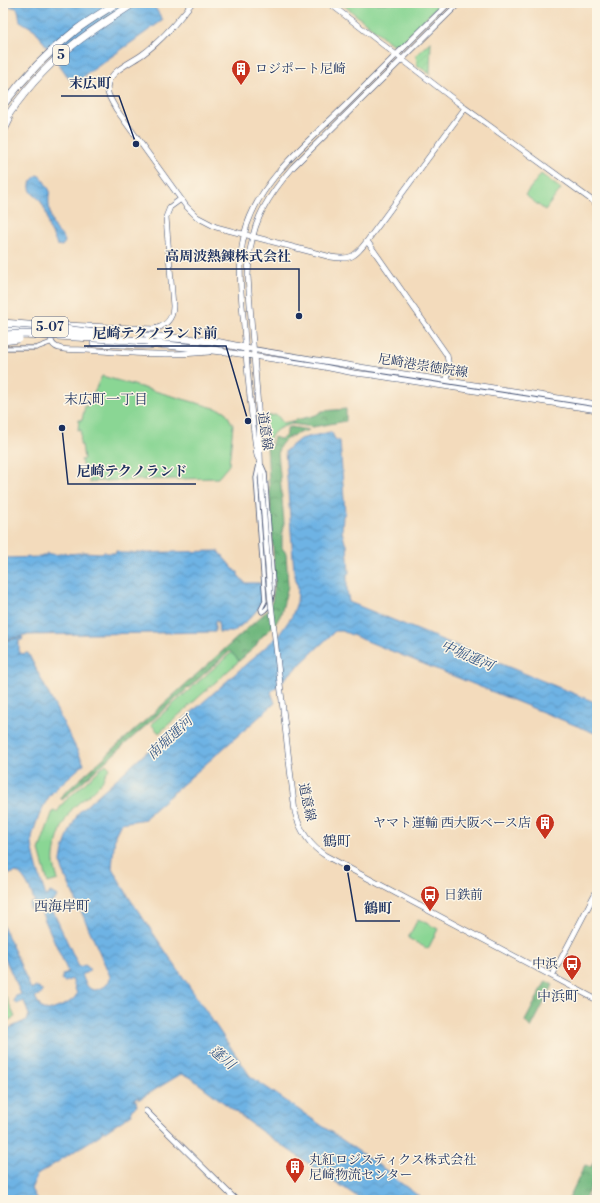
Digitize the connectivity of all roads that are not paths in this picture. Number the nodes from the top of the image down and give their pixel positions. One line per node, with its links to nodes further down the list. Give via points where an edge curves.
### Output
1 (117, 3): 7 (highway, 5)
2 (134, 3): 10 (highway, 5, via 68,49)
3 (192, 3): 16 (street, via 175,25 155,44 113,75 107,88 116,109)
4 (329, 3): 8 (street)
5 (449, 3): 8 (street, 道意線)
6 (459, 3): 9 (street, 道意線)
7 (77, 30): 11 (highway, via 60,39 35,60); 12 (highway, 5, via 37,64)
8 (396, 55): 9 (street); 18 (street, 道意線, via 272,179 254,207)
9 (402, 60): 13 (street); 19 (street, 道意線, via 277,185 261,212)
10 (31, 84): 14 (highway, 5); 15 (highway)
11 (3, 97)
12 (3, 105)
13 (465, 108): 17 (street); 20 (street)
14 (3, 123)
15 (3, 132)
16 (180, 199): 18 (street, via 210,225); 27 (street, via 170,207 166,217 173,312 167,323 152,329 66,325 53,333 50,338)
17 (597, 204)
18 (244, 236): 19 (street); 31 (street, 道意線, via 240,265)
19 (252, 237): 20 (street, via 339,258 358,254); 29 (street, 道意線, via 248,276)
20 (367, 241): 33 (street, via 447,355)
21 (3, 323): 23 (highway, 5-07, bridge)
22 (3, 328): 23 (highway, 5-07, bridge)
23 (96, 333): 26 (highway, 5-07)
24 (3, 335): 26 (highway, 5-07, bridge)
25 (3, 341): 26 (highway, 5-07, bridge)
26 (147, 341): 30 (highway, 5-07); 31 (highway, 5-07, via 211,341)
27 (52, 342): 28 (street, via 36,348); 30 (street, via 60,349 123,353)
28 (3, 348)
29 (253, 349): 31 (street, 尼崎港崇徳院線); 32 (street, 道意線); 33 (street, 尼崎港崇徳院線)
30 (220, 351): 31 (street)
31 (246, 351): 32 (street, 尼崎港崇徳院線); 36 (street, 道意線, via 252,421)
32 (254, 356): 35 (street, 尼崎港崇徳院線); 36 (street, 道意線, via 260,436)
33 (447, 380): 34 (street, 尼崎港崇徳院線)
34 (597, 404)
35 (597, 410)
36 (259, 461): 36 (street, via 265,474 273,584 272,595 266,610 262,612 265,584 256,478); 38 (street, 道意線, bridge, via 270,594 295,812 300,828 316,850 326,856)
37 (597, 890): 38 (street)
38 (552, 976): 39 (street, 道意線)
39 (597, 1000)
40 (146, 1111): 41 (street)
41 (236, 1200)

